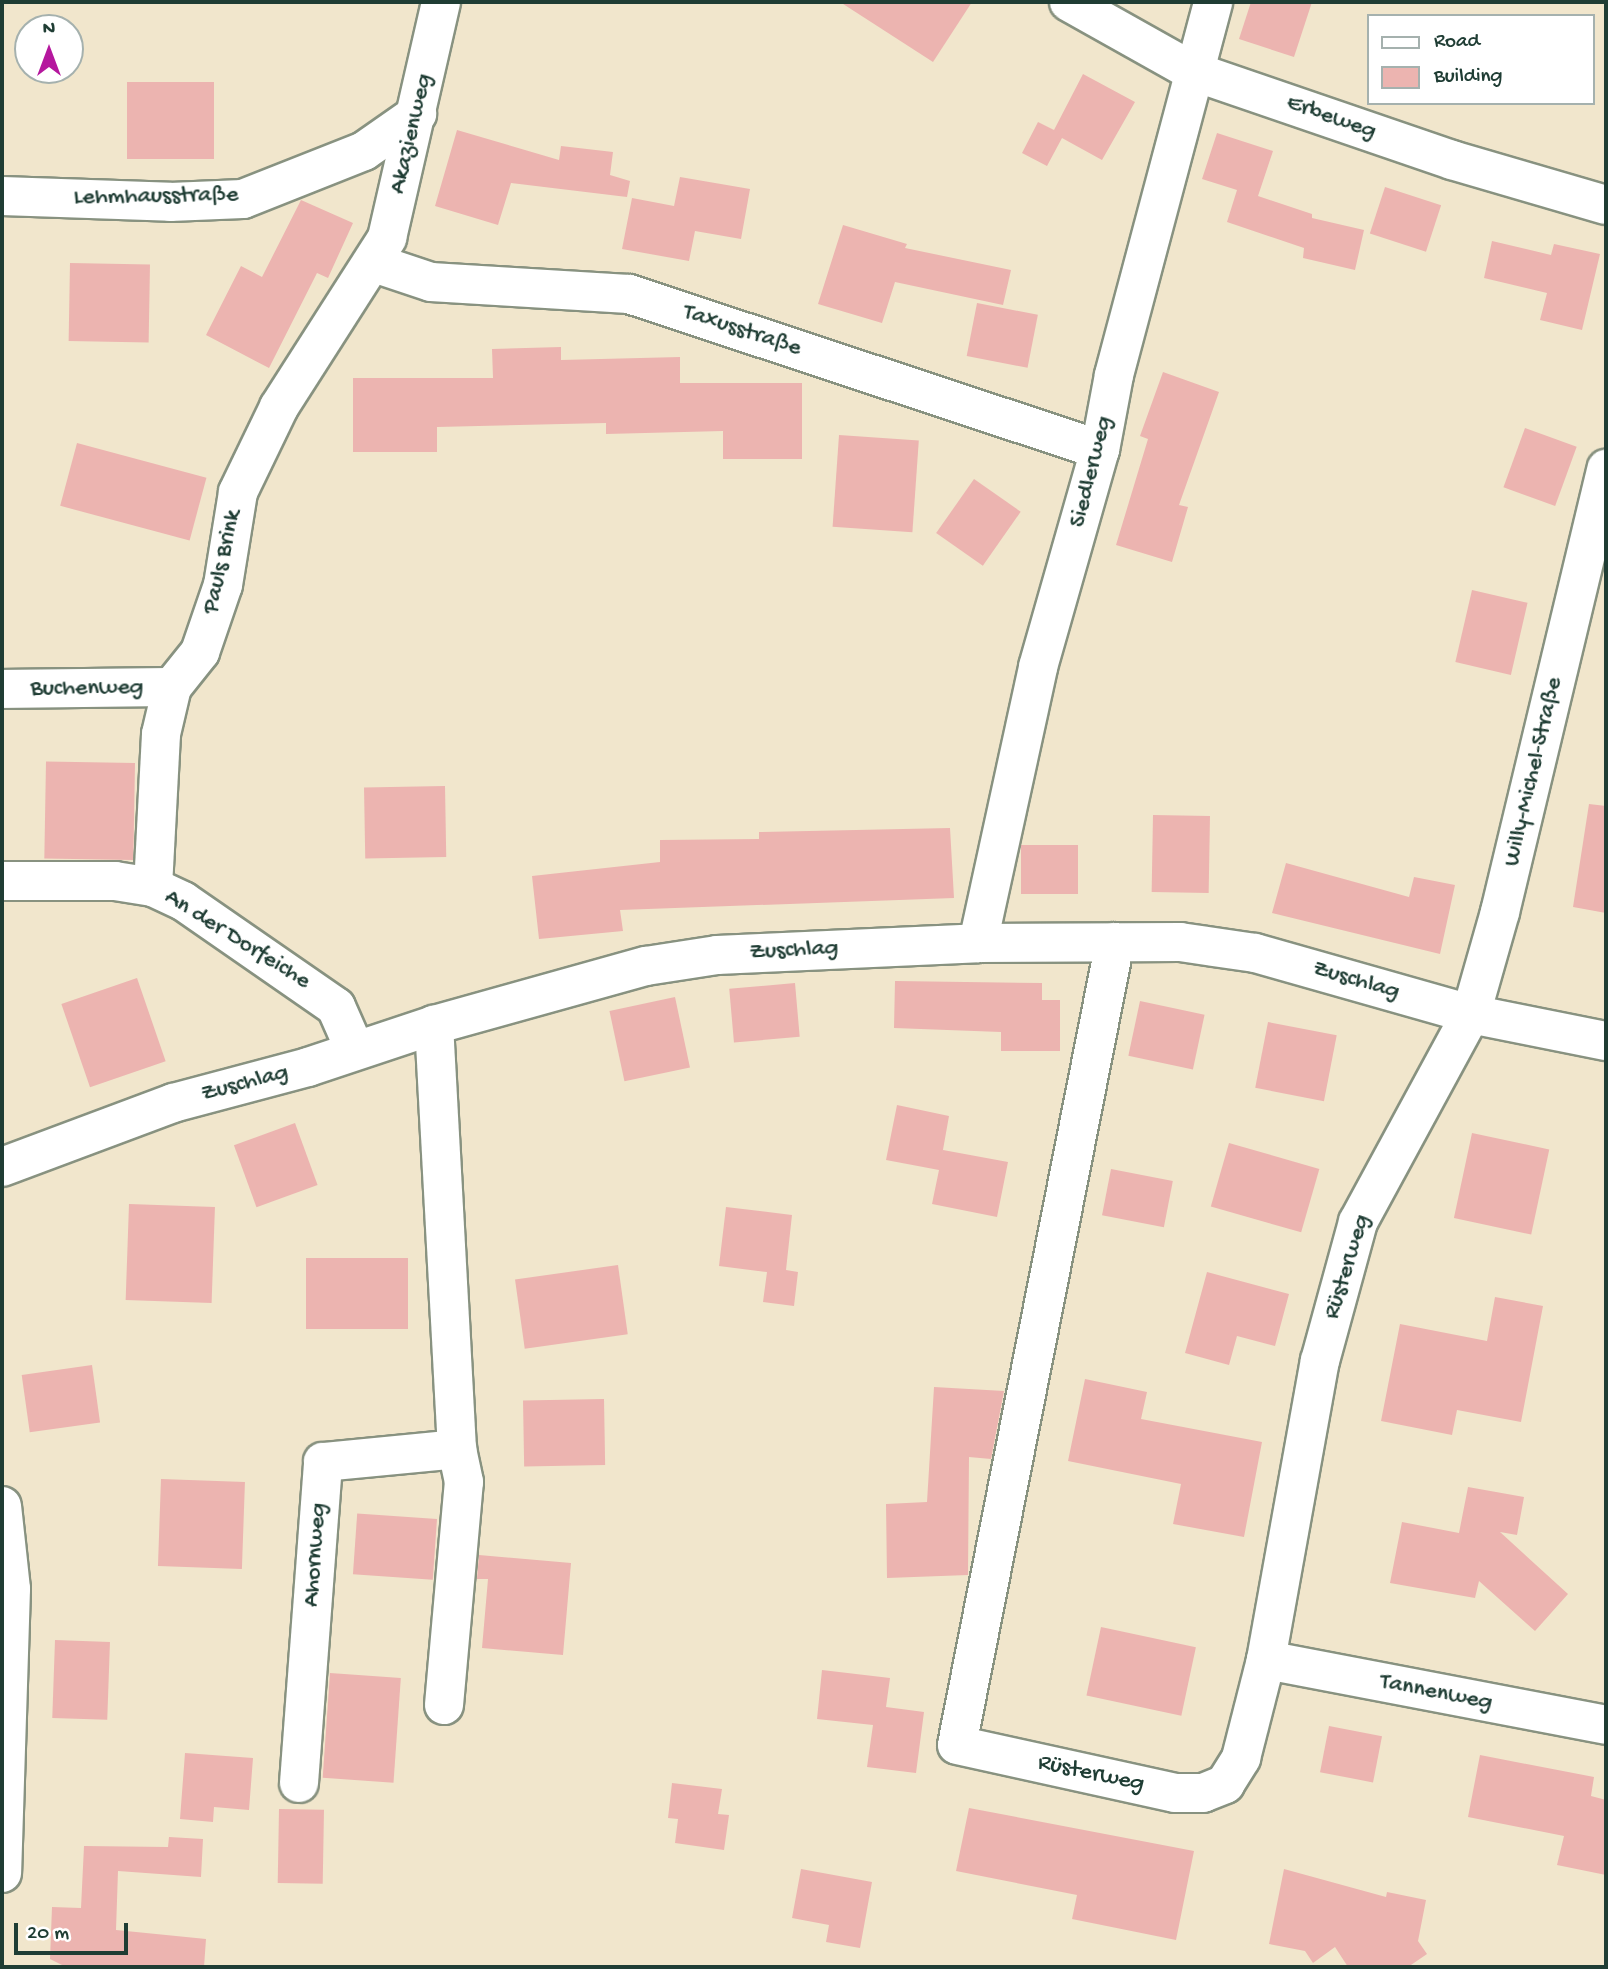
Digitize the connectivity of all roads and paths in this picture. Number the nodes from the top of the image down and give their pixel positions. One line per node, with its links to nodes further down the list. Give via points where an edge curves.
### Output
1 (441, 2): 5 (street, Akazienweg)
2 (1069, 2): 4 (street, Erbeweg)
3 (1213, 2): 4 (street, Siedlerweg)
4 (1192, 71): 7 (street, Erbeweg, via 1452,160); 9 (street, Siedlerweg, via 1114,375)
5 (417, 114): 6 (street, Lehmhausstraße, via 364,151 243,199 170,202); 8 (street, Akazienweg, via 387,238)
6 (2, 196)
7 (1606, 205)
8 (374, 263): 9 (street, Taxusstraße, via 431,282 628,294); 12 (street, Pauls Brink, via 279,407 238,492 223,585 200,652)
9 (1100, 450): 17 (street, Siedlerweg, via 1038,667)
10 (1606, 470): 11 (street, Willy-Michel-Straße)
11 (1599, 530): 18 (street, Willy-Michel-Straße)
12 (172, 687): 13 (street, Buchenweg); 15 (street, Pauls Brink, via 161,734)
13 (2, 690)
14 (2, 881): 15 (street, An der Dorfeiche, via 115,881)
15 (153, 887): 21 (street, An der Dorfeiche, via 183,901 313,987 336,1007)
16 (1115, 942): 17 (street, Zuschlag); 18 (street, Zuschlag, via 1181,942 1255,953); 25 (street, Rüsterweg, via 957,1745 1175,1793 1203,1793 1226,1784 1241,1758)
17 (978, 943): 19 (street, Zuschlag, via 681,960)
18 (1471, 1014): 20 (street, Zuschlag); 25 (street, Rüsterweg, via 1358,1222 1321,1362)
19 (434, 1025): 21 (street, Zuschlag); 23 (street)
20 (1606, 1041)
21 (355, 1050): 22 (street, Zuschlag, via 173,1104)
22 (2, 1167)
23 (457, 1449): 26 (street, via 464,1482); 28 (street, Ahornweg, via 323,1462)
24 (2, 1506): 29 (street, via 11,1589)
25 (1266, 1661): 27 (street, Tannenweg)
26 (444, 1705)
27 (1606, 1725)
28 (299, 1783)
29 (2, 1873)

